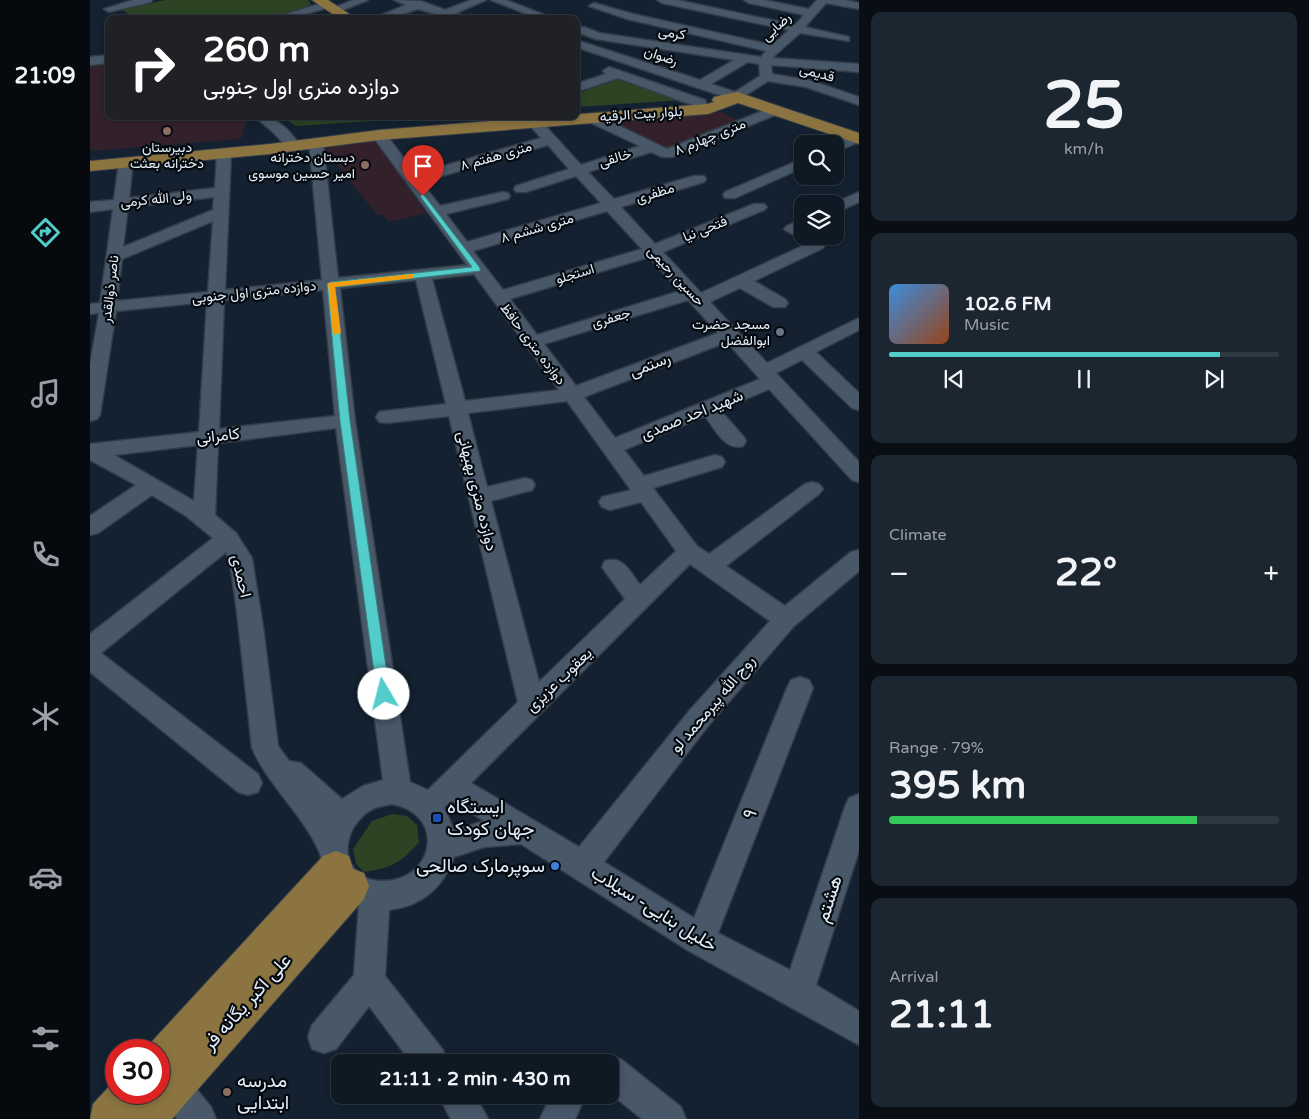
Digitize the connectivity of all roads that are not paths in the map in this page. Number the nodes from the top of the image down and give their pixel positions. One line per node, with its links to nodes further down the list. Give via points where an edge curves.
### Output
1 (98, 0): 18 (street)
2 (147, 0): 18 (street)
3 (363, 0): 14 (street)
4 (399, 0): 11 (street)
5 (481, 0): 20 (street)
6 (496, 0): 15 (street)
7 (664, 0): 17 (street); 32 (street)
8 (749, 0): 12 (street)
9 (823, 0): 21 (street, رضایی)
10 (829, 0): 13 (street)
11 (424, 2): 19 (street); 20 (street)
12 (767, 2): 21 (street); 33 (street)
13 (856, 4)
14 (326, 5): 23 (street); 24 (main road)
15 (534, 5): 28 (street); 29 (street); 30 (street)
16 (594, 6): 32 (street)
17 (695, 7): 31 (street); 35 (street)
18 (109, 9): 22 (street)
19 (398, 12): 25 (street); 26 (street)
20 (448, 12): 27 (street)
21 (811, 13): 36 (street, رضایی)
22 (117, 15)
23 (290, 15)
24 (343, 15)
25 (389, 15)
26 (404, 15)
27 (456, 15)
28 (515, 15)
29 (545, 15)
30 (559, 15)
31 (735, 16): 33 (street); 38 (street)
32 (631, 17): 34 (street, via 607,29); 35 (street)
33 (749, 19): 36 (street)
34 (580, 22)
35 (672, 26): 38 (street); 40 (street)
36 (797, 29): 41 (street); 42 (street, رضایی)
37 (580, 30): 40 (street, کرمی, via 596,36)
38 (714, 35): 42 (street)
39 (580, 44): 50 (street, رضوان)
40 (648, 45): 43 (street, کرمی)
41 (839, 48): 47 (street, کرمی); 49 (street)
42 (775, 49): 47 (street, رضایی)
43 (680, 50): 45 (street, کرمی); 50 (street)
44 (105, 59): 46 (street)
45 (745, 59): 47 (street, کرمی); 52 (street)
46 (90, 61)
47 (765, 61): 54 (street, رضایی)
48 (593, 65): 53 (street)
49 (855, 67): 56 (street, via 848,74)
50 (651, 68): 55 (street); 57 (street, رضوان, via 679,73)
51 (703, 68): 52 (street)
52 (720, 73): 57 (street)
53 (618, 74): 55 (street); 58 (street)
54 (766, 77): 59 (street); 60 (street, قدیمی, via 808,84)
55 (631, 78): 61 (street)
56 (859, 81)
57 (701, 85): 59 (street, رضوان)
58 (580, 87)
59 (737, 97): 61 (main road, بلوار بیت الرقیه); 62 (main road); 65 (main road, بلوار بیت الرقیه, via 708,109)
60 (859, 101)
61 (700, 103): 63 (main road, بلوار بیت الرقیه)
62 (775, 110): 71 (main road); 76 (street, ۸ متری چهارم, via 667,154)
63 (580, 112)
64 (580, 118): 65 (main road, بلوار بیت الرقیه)
65 (592, 118): 76 (street, ۸ متری چهارم)
66 (266, 120): 73 (street)
67 (469, 120): 73 (main road, via 376,128)
68 (519, 120): 70 (main road, بلوار بیت الرقیه)
69 (529, 120): 72 (street, حسین رحیمی)
70 (378, 135): 74 (main road, بلوار بیت الرقیه); 86 (street, دوازده متری حافظ)
71 (858, 138): 75 (street)
72 (550, 140): 82 (street, حسین رحیمی); 86 (street, ۸ متری هفتم)
73 (290, 142): 74 (main road, بلوار بیت الرقیه); 77 (main road); 79 (main road)
74 (316, 142): 108 (street)
75 (844, 144)
76 (652, 147): 82 (street, خالقی)
77 (224, 154): 80 (main road); 91 (street)
78 (777, 156): 83 (street)
79 (90, 158)
80 (126, 162): 81 (main road); 94 (street, ناصر ذوالقدر)
81 (90, 166)
82 (577, 169): 90 (street, خالقی); 97 (street, حسین رحیمی)
83 (794, 169)
84 (794, 170): 89 (street)
85 (745, 175): 89 (street)
86 (412, 180): 100 (street, دوازده متری حافظ)
87 (700, 180): 97 (street, مظفری)
88 (721, 182): 89 (street, via 734,194)
89 (760, 182)
90 (521, 189)
91 (222, 192): 94 (street, ولی الله کرمی); 99 (street)
92 (504, 196): 100 (street)
93 (859, 196): 95 (street)
94 (121, 203): 96 (street, ولی الله کرمی); 104 (street, ناصر ذوالقدر)
95 (844, 204)
96 (90, 206)
97 (611, 206): 102 (street, ۸ متری ششم); 103 (street, حسین رحیمی)
98 (759, 207): 103 (street, فتحی نیا)
99 (220, 212): 104 (street); 109 (street)
100 (435, 212): 102 (street, دوازده متری حافظ)
101 (818, 245): 107 (street)
102 (462, 249): 105 (street, دوازده متری حافظ)
103 (652, 251): 110 (street, استجلو); 111 (street, حسین رحیمی)
104 (115, 256): 113 (street, ناصر ذوالقدر)
105 (477, 269): 106 (street, دوازده متری اول جنوبی); 110 (street, دوازده متری حافظ)
106 (423, 275): 108 (street, دوازده متری اول جنوبی); 121 (street, دوازده متری بهبهانی)
107 (741, 281): 111 (street); 112 (street)
108 (331, 284): 109 (street, دوازده متری اول جنوبی); 125 (street)
109 (216, 296): 113 (street, دوازده متری اول جنوبی); 126 (street)
110 (497, 297): 116 (street, دوازده متری حافظ)
111 (695, 297): 115 (street, حسین رحیمی); 116 (street, جعفری)
112 (779, 303)
113 (99, 308): 123 (street, ناصر ذوالقدر)
114 (859, 323): 117 (street, شهید احد صمدی)
115 (730, 334): 118 (street, حسین رحیمی); 119 (street, رستمی)
116 (531, 342): 119 (street, دوازده متری حافظ)
117 (805, 352): 118 (street, شهید احد صمدی); 120 (street)
118 (769, 377): 122 (street, شهید احد صمدی); 131 (street, حسین رحیمی)
119 (570, 395): 121 (street); 128 (street, دوازده متری حافظ)
120 (859, 404)
121 (457, 408): 124 (street); 136 (street, دوازده متری بهبهانی)
122 (708, 408): 127 (street); 128 (street, شهید احد صمدی)
123 (90, 415)
124 (386, 417)
125 (345, 421): 126 (street, کامرانی); 153 (street)
126 (208, 437): 129 (street, کامرانی); 138 (street)
127 (736, 440)
128 (610, 448): 135 (street, دوازده متری حافظ)
129 (90, 451): 133 (street, احمدی)
130 (715, 462): 135 (street)
131 (856, 465)
132 (525, 485): 136 (street)
133 (150, 486): 138 (street, احمدی); 139 (street)
134 (812, 489): 142 (street, یعقوب عزیزی)
135 (642, 490): 137 (street); 142 (street, دوازده متری حافظ)
136 (479, 496): 149 (street, دوازده متری بهبهانی)
137 (610, 502)
138 (204, 516): 140 (street, احمدی)
139 (90, 527)
140 (227, 539): 146 (street); 150 (street, احمدی, via 238,552 246,593)
141 (859, 558): 145 (street, روح الله پیرمحمد لو)
142 (699, 559): 144 (street, یعقوب عزیزی); 145 (street, دوازده متری حافظ)
143 (613, 567): 144 (street)
144 (640, 601): 149 (street, یعقوب عزیزی)
145 (786, 619): 159 (street, روح الله پیرمحمد لو, via 699,718)
146 (90, 648)
147 (90, 658): 151 (street)
148 (800, 688): 161 (street, ۹)
149 (532, 706): 152 (street, یعقوب عزیزی)
150 (265, 748): 156 (street); 160 (street, احمدی)
151 (248, 783)
152 (450, 785): 154 (street, یعقوب عزیزی); 157 (street, خلیل بنایی- سیلاب)
153 (398, 792): 154 (street, via 414,796); 156 (street, via 366,796)
154 (428, 806): 158 (street, via 442,832)
155 (859, 807): 163 (street, هشتم)
156 (342, 817): 160 (street, via 334,831)
157 (523, 830): 158 (street, via 484,834); 159 (street, خلیل بنایی- سیلاب)
158 (442, 847): 160 (street, via 437,864 426,880 410,891 393,896)
159 (583, 865): 161 (street, خلیل بنایی- سیلاب)
160 (349, 874): 162 (street); 167 (main road, علی اکبر یگانه فر)
161 (700, 940): 163 (street, خلیل بنایی- سیلاب)
162 (369, 981): 165 (street); 166 (street)
163 (798, 992): 164 (street, خلیل بنایی- سیلاب)
164 (859, 1029)
165 (324, 1037)
166 (424, 1054)
167 (170, 1066)
168 (619, 1079): 177 (street)
169 (170, 1082): 175 (street)
170 (121, 1104): 173 (main road)
171 (150, 1104): 174 (main road, علی اکبر یگانه فر)
172 (564, 1104): 176 (street)
173 (108, 1119)
174 (144, 1119)
175 (199, 1119)
176 (558, 1119)
177 (669, 1119)

